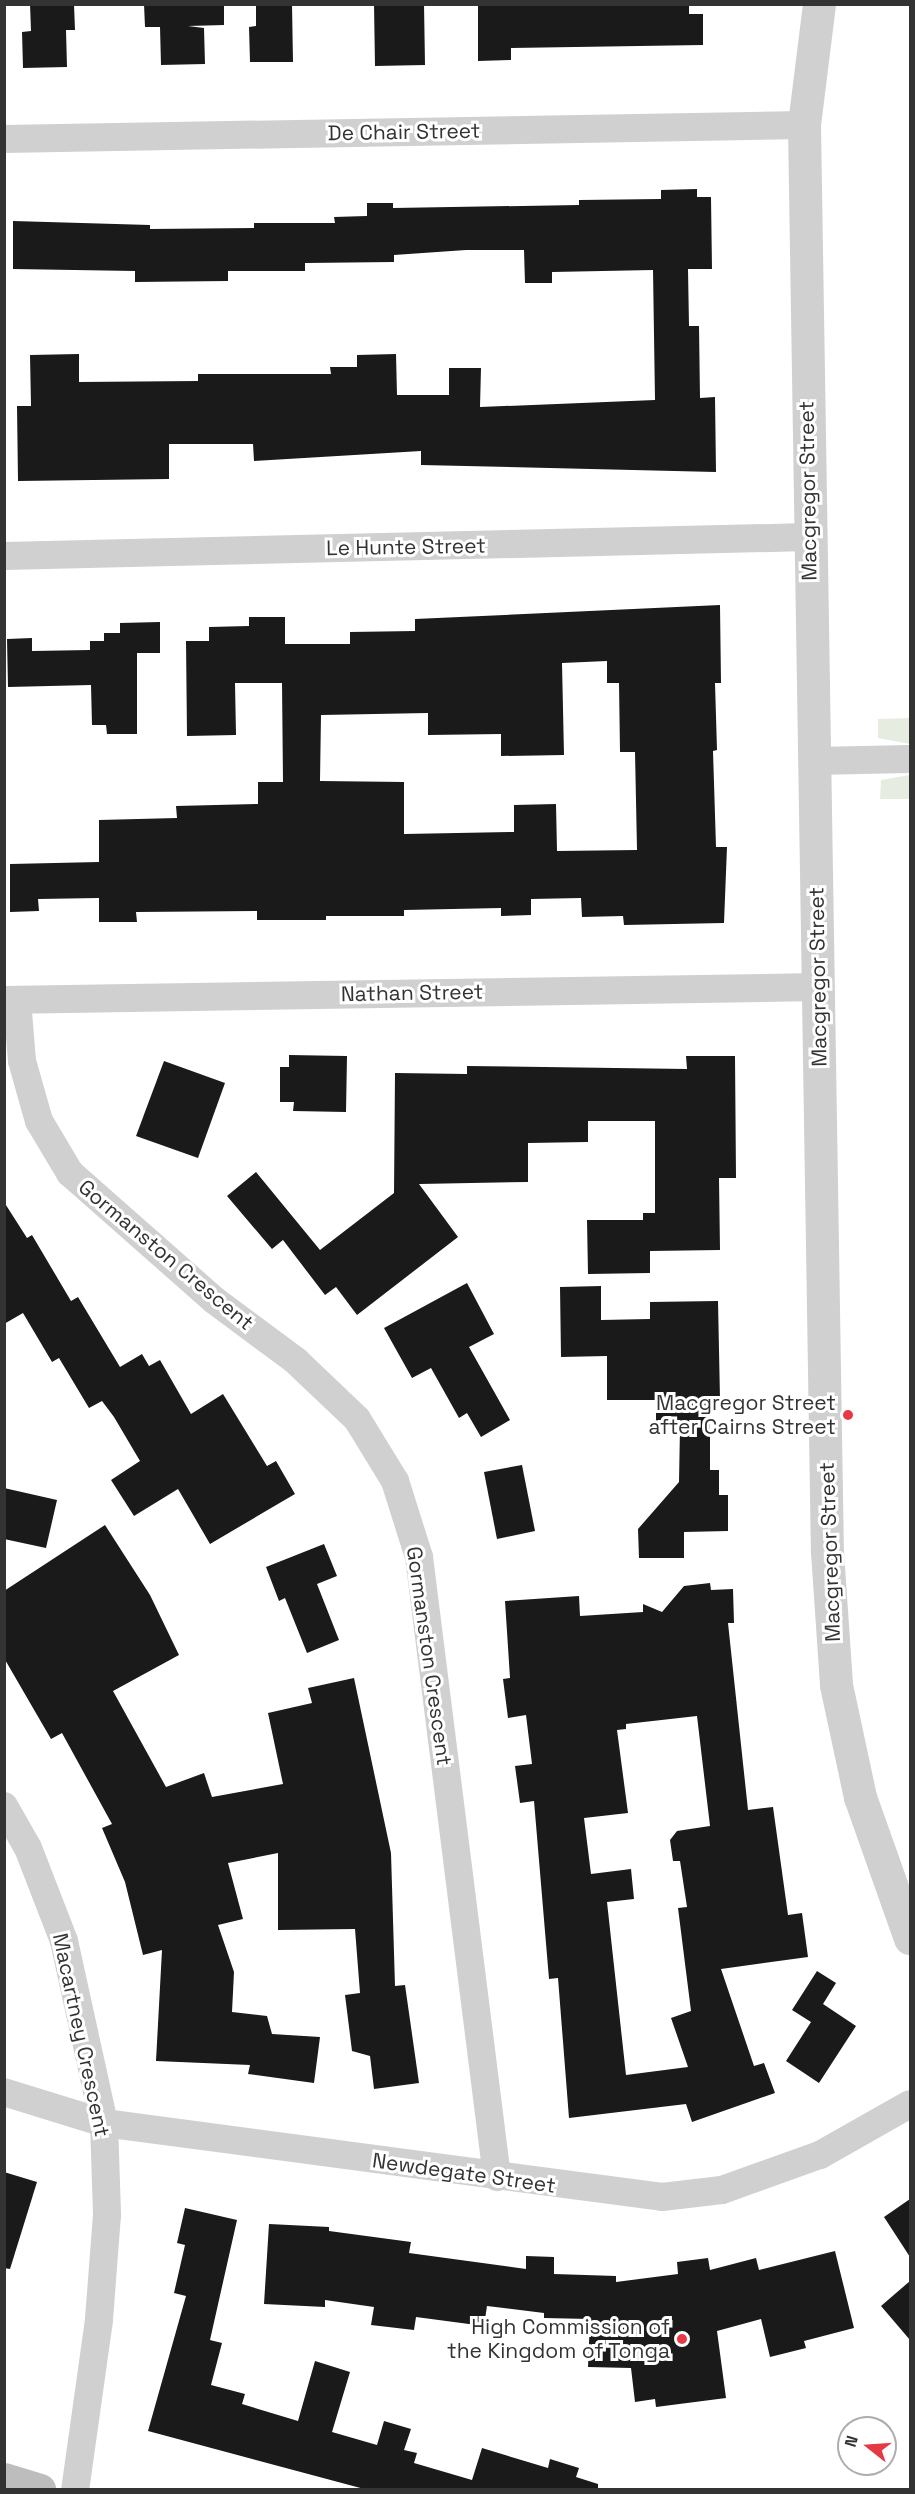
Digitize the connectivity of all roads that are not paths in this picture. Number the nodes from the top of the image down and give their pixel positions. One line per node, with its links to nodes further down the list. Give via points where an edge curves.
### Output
1 (819, 4): 2 (street, Macgregor Street)
2 (804, 125): 3 (street, De Chair Street); 4 (street, Macgregor Street)
3 (4, 139)
4 (808, 537): 5 (street, Le Hunte Street); 7 (street, Macgregor Street)
5 (4, 556)
6 (910, 759): 7 (street)
7 (814, 761): 8 (street, Macgregor Street)
8 (819, 987): 9 (street, Nathan Street); 11 (street, Macgregor Street, via 827,1552 836,1684 860,1797)
9 (11, 1000): 15 (street, Gormanston Crescent, via 21,1061 36,1111 70,1173 214,1300 303,1368 357,1419 395,1481 419,1557)
10 (4, 1806): 14 (street, Macartney Crescent, via 28,1848 64,1941)
11 (910, 1938)
12 (4, 2092): 14 (street, Newdegate Street)
13 (910, 2104): 15 (street, Newdegate Street, via 820,2155 722,2190 662,2197)
14 (104, 2123): 15 (street, Newdegate Street); 18 (street, Macartney Crescent, via 107,2215 99,2320)
15 (497, 2177)
16 (4, 2479): 17 (main road)
17 (39, 2490)
18 (75, 2490)

